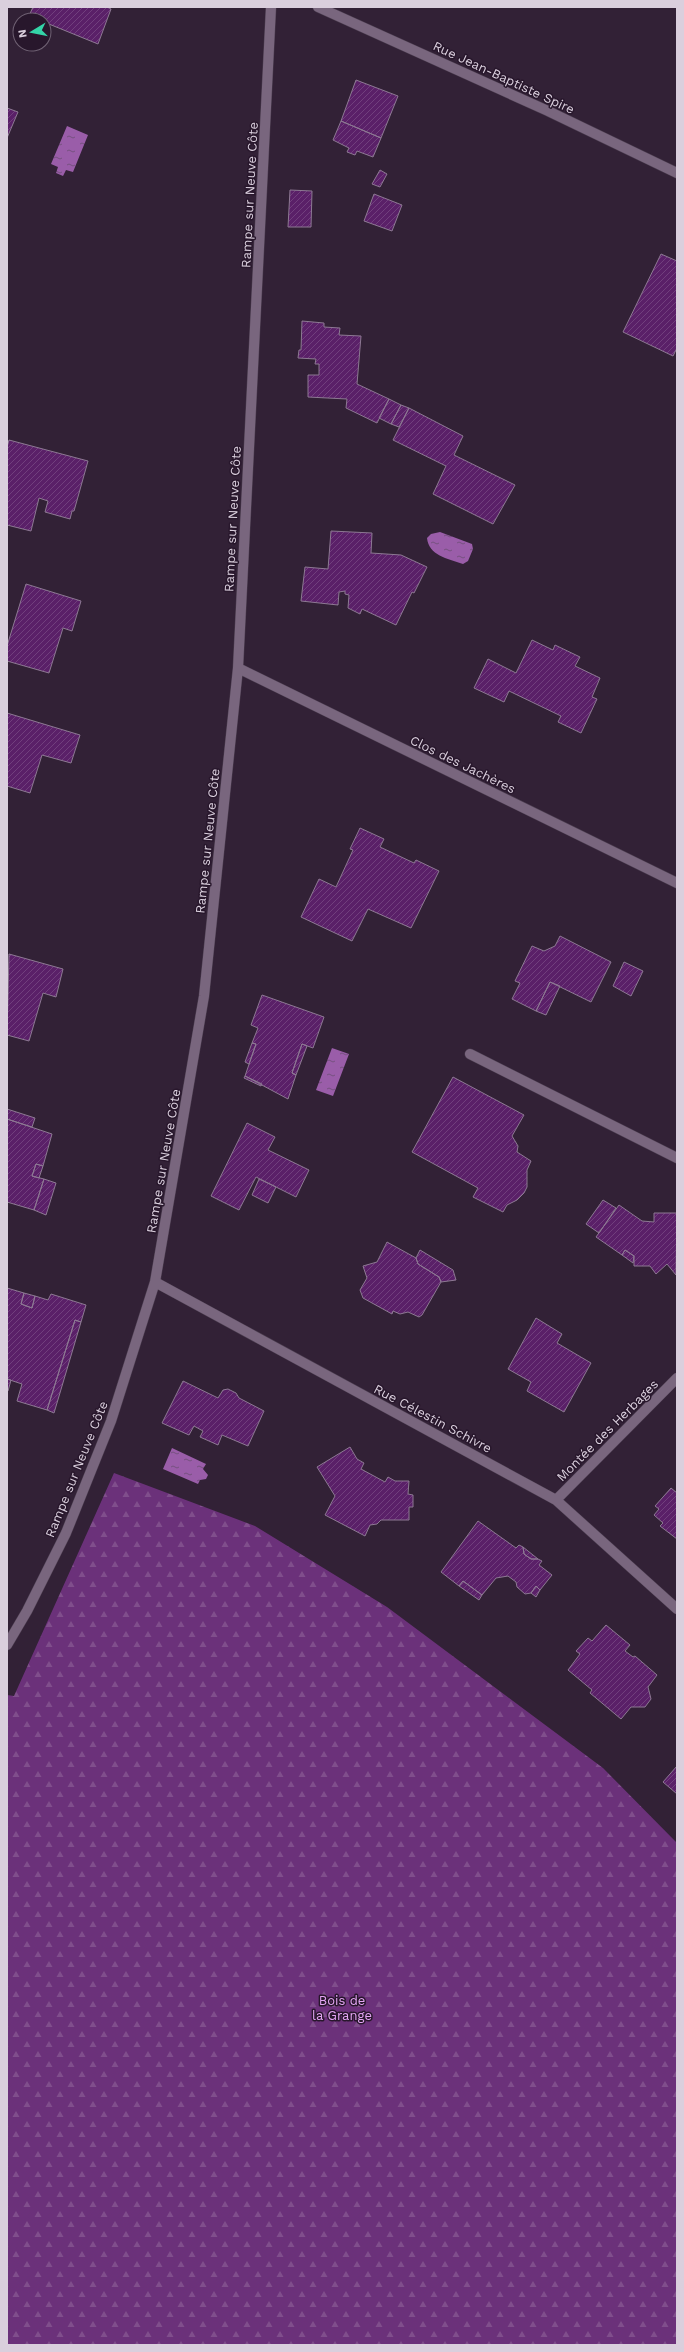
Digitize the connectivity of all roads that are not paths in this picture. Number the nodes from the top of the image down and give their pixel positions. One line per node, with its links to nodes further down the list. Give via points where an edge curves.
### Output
1 (271, 7): 5 (street, Rampe sur Neuve Côte)
2 (318, 7): 3 (street, Rue Jean-Baptiste Spire)
3 (333, 10): 4 (street, Rue Jean-Baptiste Spire)
4 (677, 173)
5 (238, 668): 6 (street, Clos des Jachères); 9 (street, Rampe sur Neuve Côte, via 204,996)
6 (677, 883)
7 (470, 1054): 8 (street)
8 (677, 1158)
9 (155, 1282): 11 (street, Rue Célestin Schivre); 13 (street, Rampe sur Neuve Côte, via 111,1421 68,1526 27,1611)
10 (677, 1378): 11 (street, Montée des Herbages)
11 (556, 1500): 12 (street, Rue Célestin Schivre)
12 (677, 1609)
13 (7, 1645)

